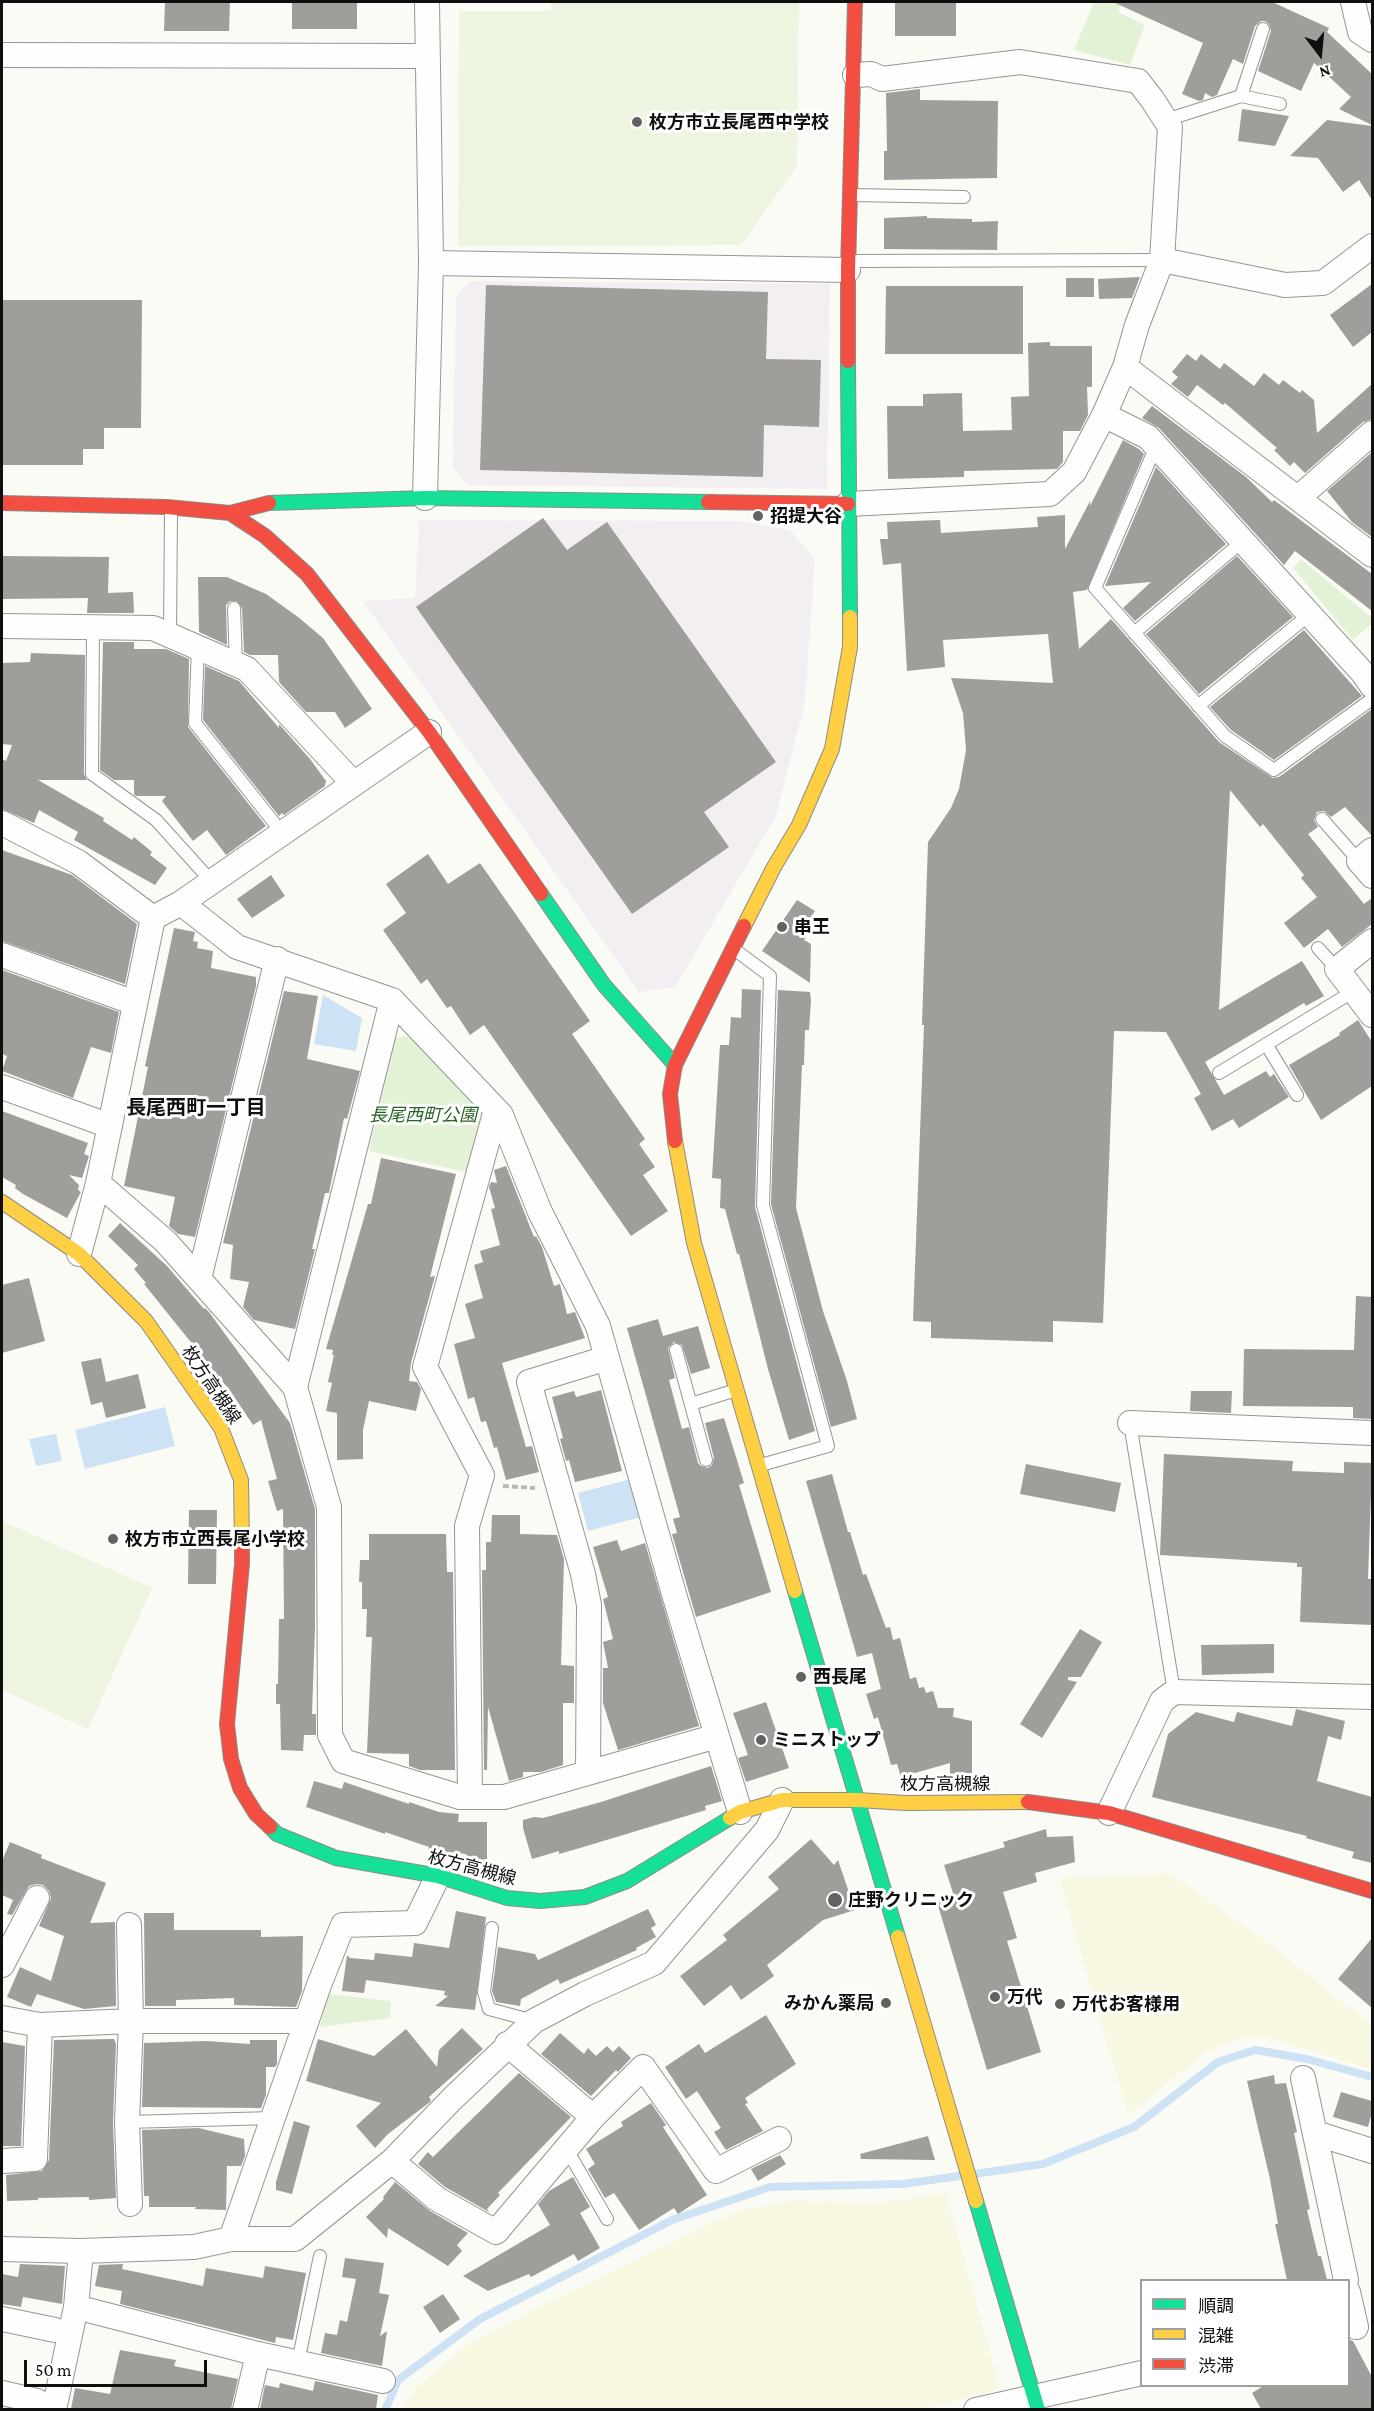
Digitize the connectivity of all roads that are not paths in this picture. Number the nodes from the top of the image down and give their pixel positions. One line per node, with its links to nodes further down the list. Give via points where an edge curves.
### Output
1 (427, 2): 7 (street)
2 (855, 2): 8 (street)
3 (1353, 2): 5 (street, via 1360,32)
4 (1263, 29): 9 (lane)
5 (1372, 40)
6 (2, 55): 7 (street)
7 (427, 56): 16 (street)
8 (855, 75): 11 (street, via 871,74 882,79 1020,62 1138,81); 12 (street)
9 (1241, 96): 10 (lane); 11 (lane)
10 (1280, 104)
11 (1166, 120): 15 (street, via 1170,127)
12 (851, 195): 13 (lane); 17 (street)
13 (964, 197)
14 (1372, 246): 15 (street, via 1323,283 1285,285)
15 (1162, 260): 17 (lane); 18 (street)
16 (431, 263): 17 (street); 22 (street)
17 (848, 266): 25 (street)
18 (1125, 367): 19 (street); 23 (street)
19 (1104, 415): 21 (street, via 1148,437); 25 (street, via 1074,472 1050,494)
20 (1372, 433): 23 (street)
21 (1156, 446): 28 (street); 34 (lane, via 1095,588)
22 (425, 498): 25 (street); 27 (street, via 275,502)
23 (1298, 498): 29 (street)
24 (2, 503): 26 (street)
25 (848, 504): 52 (street, via 850,647 832,749 799,825)
26 (171, 508): 27 (street); 35 (lane)
27 (230, 513): 41 (street, via 265,536 307,574)
28 (1244, 540): 31 (street); 34 (lane)
29 (1372, 555)
30 (234, 608): 37 (lane)
31 (1310, 614): 38 (street); 40 (lane)
32 (2, 626): 33 (street)
33 (93, 627): 35 (street, via 153,628); 47 (lane, via 92,774 156,820)
34 (1134, 633): 40 (lane)
35 (170, 635): 36 (street)
36 (198, 647): 37 (street); 45 (lane, via 195,723)
37 (236, 663): 42 (street, via 247,669)
38 (1372, 686)
39 (1372, 699): 40 (lane, via 1275,770 1225,736)
40 (1198, 706)
41 (429, 732): 42 (street); 61 (street, via 604,985)
42 (354, 784): 45 (street)
43 (1322, 819): 46 (lane)
44 (2, 823): 49 (street, via 78,862)
45 (283, 834): 47 (street)
46 (1368, 862)
47 (212, 882): 48 (street)
48 (181, 903): 49 (street); 54 (street, via 237,946)
49 (153, 918): 58 (street)
50 (1372, 941): 55 (street)
51 (1318, 948): 55 (lane)
52 (734, 949): 61 (street); 79 (lane, via 770,976 763,1205 828,1446)
53 (2, 955): 58 (street)
54 (277, 959): 57 (street); 70 (street)
55 (1337, 969): 56 (street)
56 (1354, 991): 59 (street); 60 (lane)
57 (392, 1000): 65 (street); 73 (street)
58 (135, 1003): 66 (street)
59 (1372, 1014)
60 (1266, 1044): 62 (lane); 64 (lane)
61 (675, 1065): 74 (street, via 670,1094 672,1128 694,1243)
62 (1219, 1073)
63 (2, 1088): 66 (street)
64 (1297, 1095)
65 (496, 1110): 72 (street, via 540,1212 598,1326); 84 (street, via 425,1367 482,1475 467,1526)
66 (110, 1126): 67 (street)
67 (98, 1183): 69 (street); 70 (street, via 166,1242)
68 (2, 1202): 69 (street, 枚方高槻線)
69 (79, 1254): 89 (street, 枚方高槻線, via 146,1321 221,1428 241,1480 242,1564 227,1724 231,1759 240,1788 256,1814 278,1834 336,1858)
70 (199, 1279): 73 (street)
71 (676, 1350): 75 (lane)
72 (607, 1358): 82 (street); 83 (street, via 529,1382 589,1605)
73 (295, 1388): 84 (street, via 329,1508 330,1735 343,1761)
74 (736, 1390): 75 (lane); 79 (street)
75 (691, 1404): 78 (lane)
76 (1130, 1424): 77 (street); 80 (lane)
77 (1372, 1433)
78 (706, 1460)
79 (759, 1466): 86 (street)
80 (1174, 1692): 81 (street); 88 (street, via 1162,1701)
81 (1372, 1697)
82 (717, 1736): 83 (street); 87 (street)
83 (588, 1773): 84 (street, via 504,1797)
84 (470, 1797)
85 (782, 1800): 86 (street, 枚方高槻線); 87 (street, 枚方高槻線); 96 (street, via 767,1830 654,1963)
86 (858, 1800): 88 (street, 枚方高槻線, via 1041,1802); 128 (street)
87 (740, 1812): 89 (street, 枚方高槻線, via 627,1881 585,1897 540,1901 507,1898)
88 (1109, 1813): 90 (street, 枚方高槻線)
89 (438, 1876): 98 (street, via 415,1923 343,1925)
90 (1372, 1891)
91 (38, 1898): 94 (street)
92 (129, 1924): 97 (street)
93 (492, 1928): 96 (lane, via 484,1992 489,2008)
94 (4, 1952)
95 (2, 2018): 99 (street)
96 (534, 2020): 100 (street)
97 (131, 2021): 98 (street); 99 (street); 104 (street)
98 (306, 2021): 103 (street)
99 (40, 2025): 109 (street, via 35,2159)
100 (507, 2044): 102 (street); 110 (street)
101 (1303, 2078): 105 (street)
102 (593, 2117): 106 (street, via 643,2067 716,2171); 107 (street)
103 (273, 2118): 104 (lane); 113 (street)
104 (127, 2122): 111 (street)
105 (1315, 2133): 108 (street); 117 (street)
106 (779, 2139)
107 (566, 2148): 110 (street, via 496,2232 437,2199); 112 (lane)
108 (1372, 2151)
109 (2, 2161)
110 (392, 2161): 113 (street, via 296,2239)
111 (130, 2205)
112 (607, 2219)
113 (231, 2239): 115 (street, via 194,2247)
114 (2, 2249): 115 (street)
115 (81, 2251): 119 (street)
116 (320, 2256): 124 (lane)
117 (1346, 2279)
118 (1350, 2298): 121 (street)
119 (76, 2307): 123 (street); 129 (street)
120 (2, 2319): 122 (street)
121 (1359, 2327)
122 (55, 2330)
123 (258, 2354): 124 (street); 130 (street)
124 (298, 2362): 126 (street)
125 (1140, 2374): 128 (street)
126 (383, 2381)
127 (2, 2392): 129 (street)
128 (1036, 2402): 131 (street)
129 (46, 2405)
130 (245, 2409)
131 (976, 2409)

